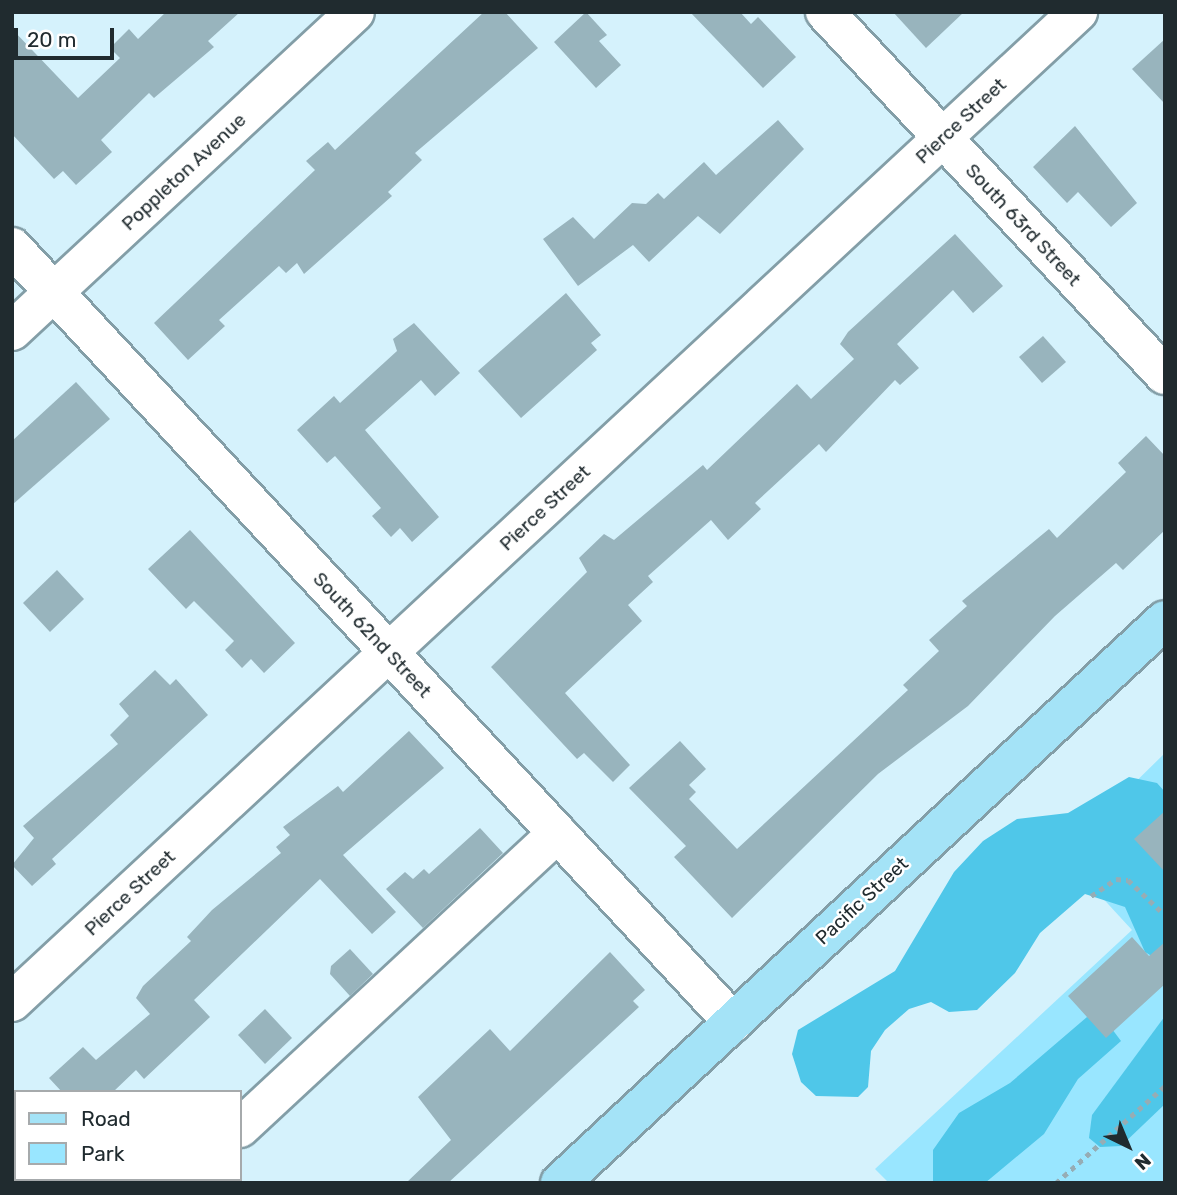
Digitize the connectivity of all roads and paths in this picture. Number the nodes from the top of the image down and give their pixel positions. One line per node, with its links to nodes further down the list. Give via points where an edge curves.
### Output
1 (355, 12): 6 (street, Poppleton Avenue)
2 (825, 12): 4 (street, South 63rd Street)
3 (1078, 12): 4 (street, Pierce Street)
4 (942, 139): 8 (street, South 63rd Street); 10 (street, Pierce Street)
5 (12, 247): 6 (street, South 62nd Street)
6 (54, 292): 7 (street, Poppleton Avenue); 10 (street, South 62nd Street)
7 (12, 331)
8 (1165, 375)
9 (1165, 620): 15 (main road, Pacific Street)
10 (389, 653): 11 (street, South 62nd Street); 14 (street, Pierce Street)
11 (557, 833): 15 (street, South 62nd Street); 17 (street)
12 (1091, 896): 13 (path, via 1116,879 1128,880)
13 (1165, 915)
14 (12, 1002)
15 (733, 1022): 18 (main road, Pacific Street)
16 (1165, 1086): 19 (path)
17 (242, 1126)
18 (560, 1183)
19 (1056, 1183)

